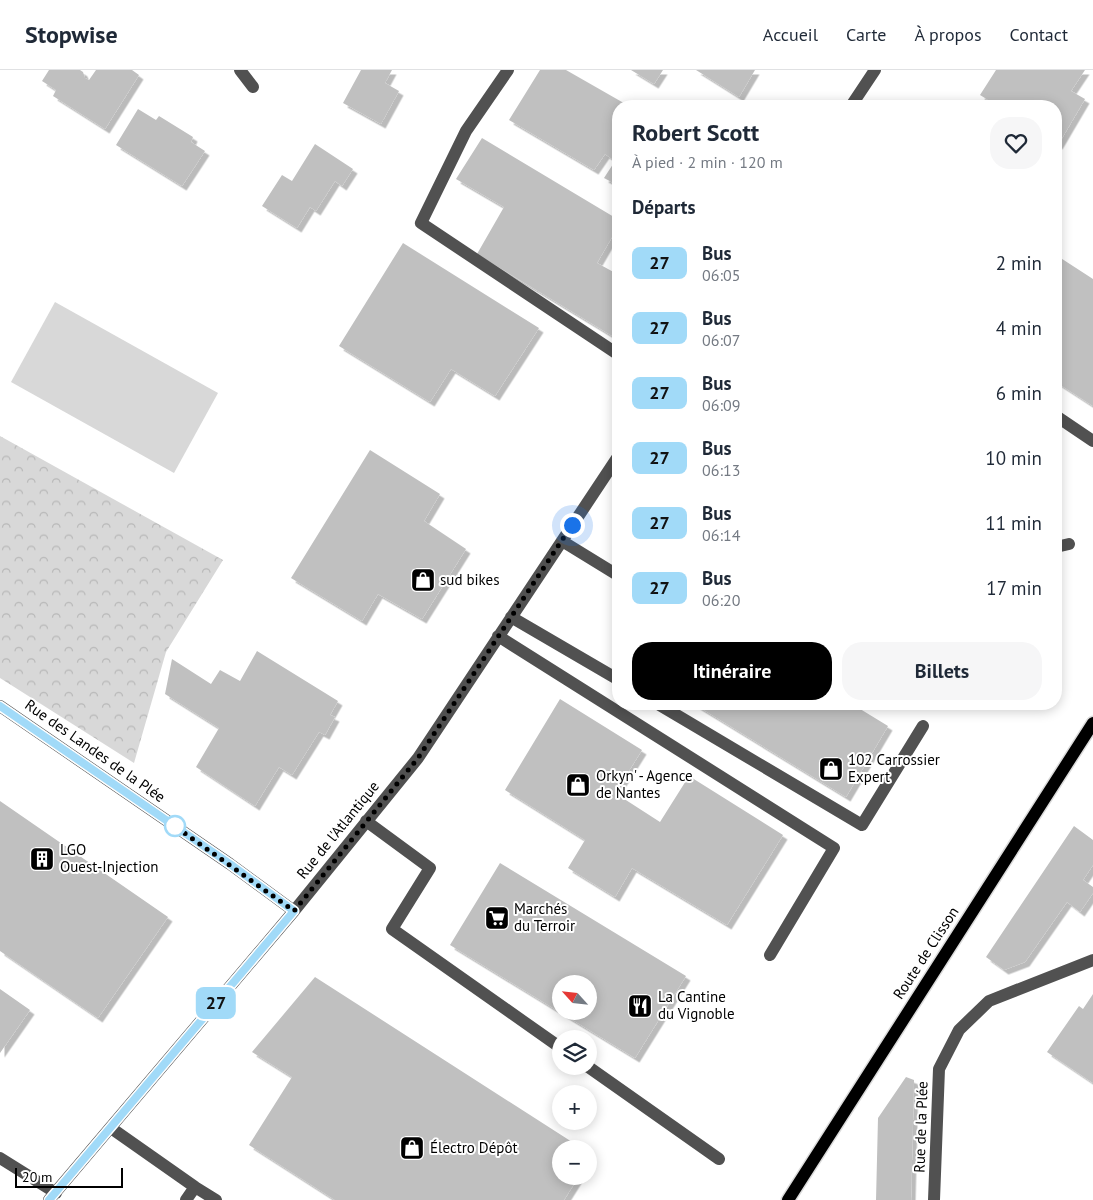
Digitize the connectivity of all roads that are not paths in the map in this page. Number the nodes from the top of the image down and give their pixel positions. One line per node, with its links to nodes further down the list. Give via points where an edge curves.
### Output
1 (240, 70): 4 (street)
2 (508, 70): 6 (street, via 466,131 421,223)
3 (875, 70): 5 (street)
4 (253, 87)
5 (855, 100)
6 (612, 350)
7 (1062, 420): 8 (street)
8 (1093, 441)
9 (612, 465): 10 (street, Rue de l'Atlantique)
10 (562, 540): 11 (street); 12 (street, Rue de l'Atlantique)
11 (612, 572)
12 (511, 616): 13 (street, Rue de l'Atlantique); 14 (street)
13 (498, 636): 16 (street); 21 (street, Rue de l'Atlantique, via 418,758)
14 (612, 676)
15 (0, 706): 22 (street, Rue des Landes de la Plée)
16 (612, 708)
17 (615, 710): 23 (street, via 834,848)
18 (668, 710): 20 (street, via 862,825)
19 (1093, 723): 34 (main road, Route de Clisson)
20 (923, 726)
21 (366, 822): 22 (street, Rue de l'Atlantique); 25 (street, via 430,868 392,929)
22 (294, 911): 27 (street, Rue de l'Atlantique)
23 (770, 955)
24 (1093, 960): 35 (street, Rue de la Plée, via 989,1001 959,1030 939,1069)
25 (552, 1042)
26 (597, 1072): 29 (street)
27 (111, 1128): 30 (street); 31 (street, Rue de l'Atlantique)
28 (0, 1158): 31 (street)
29 (719, 1158)
30 (195, 1187): 32 (street); 33 (street)
31 (52, 1196)
32 (186, 1200)
33 (216, 1200)
34 (788, 1200)
35 (934, 1200)

